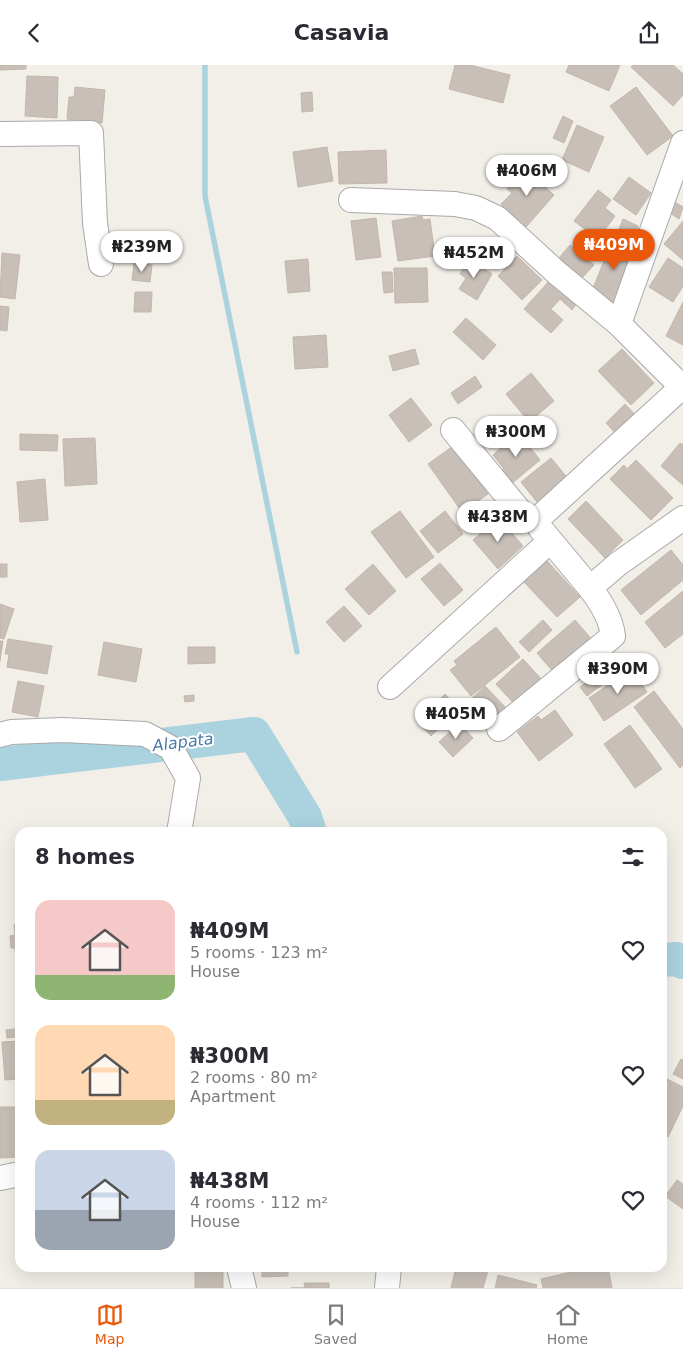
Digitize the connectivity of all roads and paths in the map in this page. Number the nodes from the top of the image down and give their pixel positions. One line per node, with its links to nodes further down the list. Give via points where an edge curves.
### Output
1 (0, 134): 4 (street, via 91,133 95,223)
2 (683, 143): 5 (street)
3 (351, 200): 5 (street, via 456,204 497,217 557,273)
4 (101, 264)
5 (619, 324): 6 (street)
6 (682, 388): 9 (street)
7 (453, 430): 9 (street, via 522,515)
8 (683, 518): 11 (street)
9 (533, 520): 10 (street)
10 (550, 541): 11 (street); 12 (street)
11 (590, 588): 13 (street, via 606,614 613,636)
12 (390, 687)
13 (499, 729)
14 (0, 735): 15 (street, via 11,731 63,729 145,734 171,748 188,778)
15 (180, 827)
16 (15, 1175): 17 (street)
17 (0, 1178)
18 (240, 1272): 20 (street)
19 (389, 1272): 21 (street)
20 (244, 1288)
21 (387, 1288)

